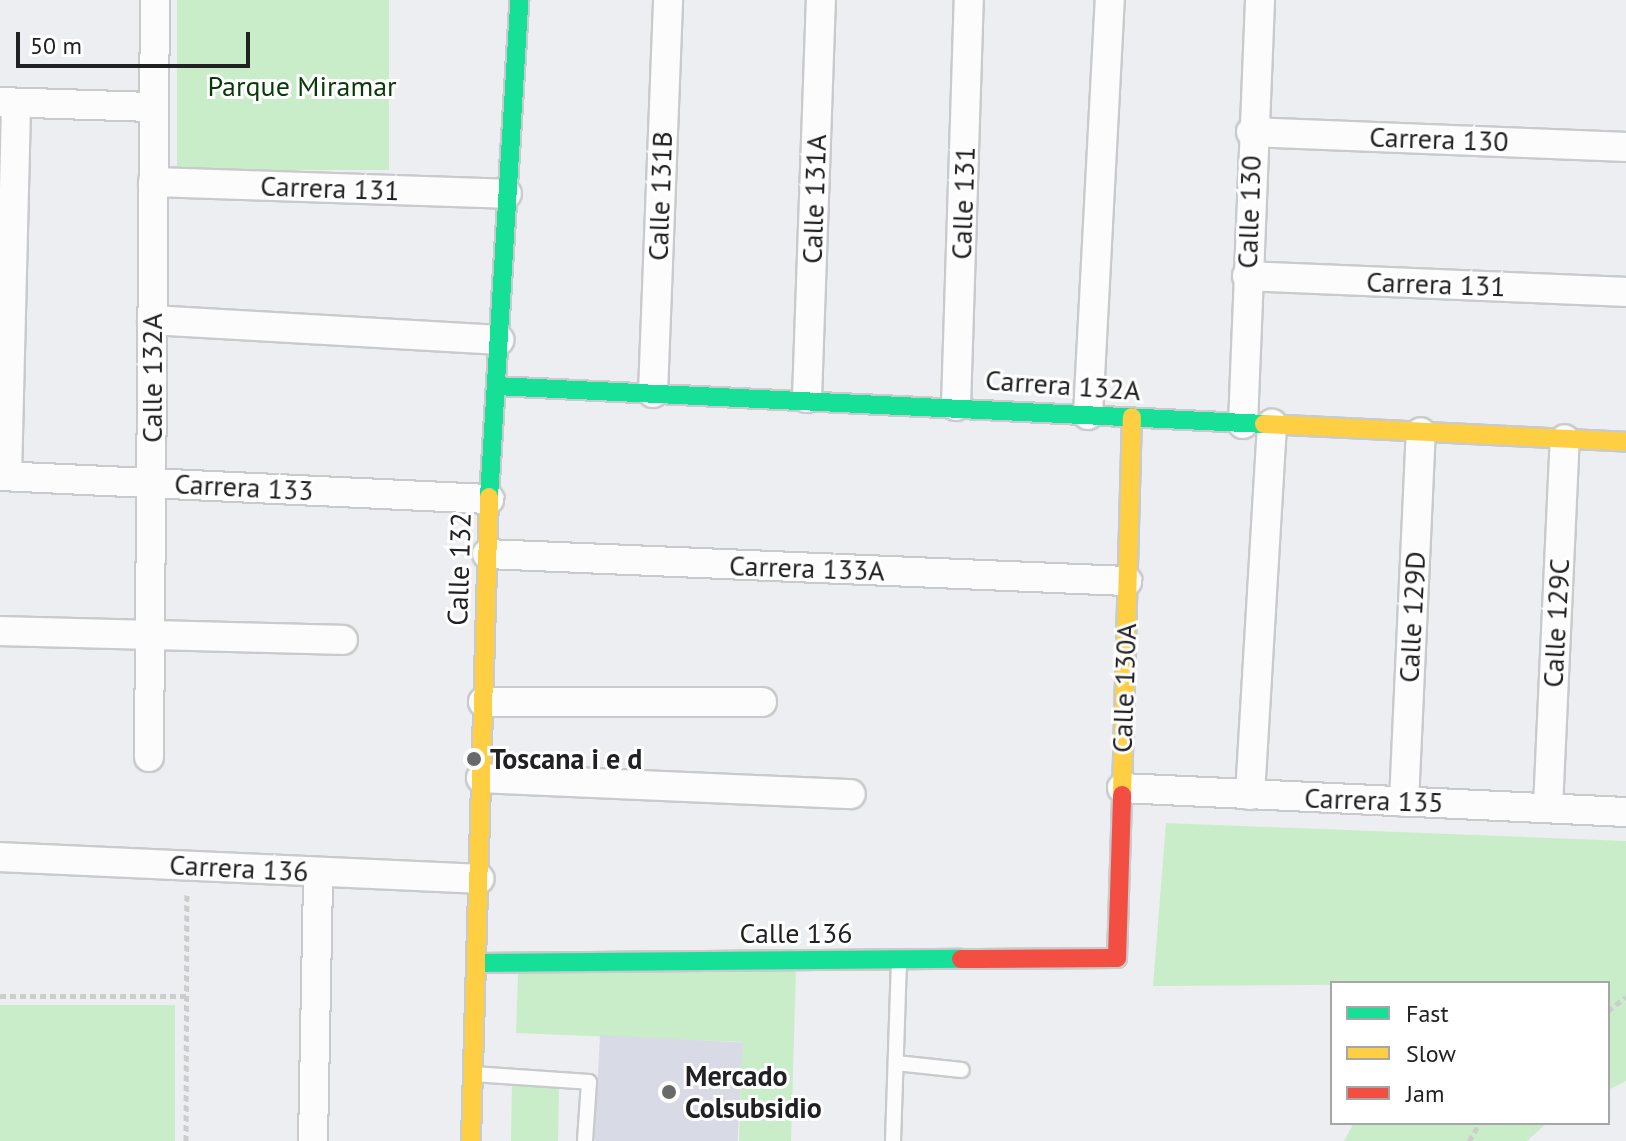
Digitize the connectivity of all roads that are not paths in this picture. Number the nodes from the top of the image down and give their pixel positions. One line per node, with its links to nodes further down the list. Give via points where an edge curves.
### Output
1 (155, 0): 9 (street, Calle 132A)
2 (519, 0): 13 (street, Calle 132)
3 (668, 0): 19 (street, Calle 131B)
4 (821, 0): 20 (street, Calle 131A)
5 (969, 0): 21 (street, Calle 131)
6 (1110, 0): 22 (street)
7 (1260, 0): 10 (street, Calle 130)
8 (8, 102): 9 (street); 29 (street)
9 (154, 107): 12 (street, Calle 132A)
10 (1251, 132): 11 (street, Carrera 130); 14 (street, Calle 130)
11 (1626, 147)
12 (153, 182): 13 (street, Carrera 131); 16 (street, Calle 132A)
13 (507, 194): 17 (street, Calle 132)
14 (1247, 276): 15 (street, Carrera 131); 24 (street, Calle 130)
15 (1626, 292)
16 (152, 320): 17 (street); 30 (street, Calle 132A)
17 (499, 340): 18 (street, Calle 132)
18 (496, 386): 19 (street, Carrera 132A); 31 (street, Calle 132)
19 (653, 393): 20 (street, Carrera 132A)
20 (807, 398): 21 (street, Carrera 132A)
21 (956, 406): 22 (street, Carrera 132A)
22 (1088, 415): 23 (street, Carrera 132A)
23 (1132, 417): 24 (street, Carrera 132A); 33 (street, Calle 130A)
24 (1243, 424): 25 (street, Carrera 132A)
25 (1272, 424): 26 (street, Carrera 132A); 43 (street)
26 (1421, 432): 27 (street, Carrera 132A); 44 (street, Calle 129D)
27 (1565, 439): 28 (street, Carrera 132A); 45 (street, Calle 129C)
28 (1626, 442)
29 (4, 476): 30 (street, Carrera 133)
30 (151, 483): 31 (street, Carrera 133); 35 (street, Calle 132A)
31 (489, 499): 32 (street, Calle 132)
32 (487, 554): 33 (street, Carrera 133A); 37 (street, Calle 132)
33 (1127, 581): 41 (street, Calle 130A)
34 (0, 631): 35 (street)
35 (150, 635): 36 (street); 39 (street, Calle 132A)
36 (343, 640)
37 (483, 702): 38 (street); 40 (street, Calle 132)
38 (762, 702)
39 (149, 757)
40 (481, 778): 42 (street); 49 (street, Calle 132)
41 (1122, 788): 43 (street, Carrera 135); 50 (street, Calle 130A)
42 (851, 794)
43 (1250, 795): 44 (street, Carrera 135)
44 (1404, 802): 45 (street, Carrera 135)
45 (1548, 808): 46 (street, Carrera 135)
46 (1626, 812)
47 (0, 857): 48 (street, Carrera 136)
48 (318, 872): 49 (street, Carrera 136); 56 (street)
49 (479, 879): 52 (street, Calle 132)
50 (1117, 958): 51 (street, Calle 136)
51 (899, 960): 52 (street, Calle 136); 53 (lane)
52 (476, 963): 55 (street, Calle 132)
53 (896, 1063): 54 (lane); 59 (lane)
54 (962, 1070)
55 (473, 1074): 57 (street, Calle 132); 58 (lane, via 589,1082)
56 (313, 1141)
57 (471, 1141)
58 (585, 1141)
59 (893, 1141)

